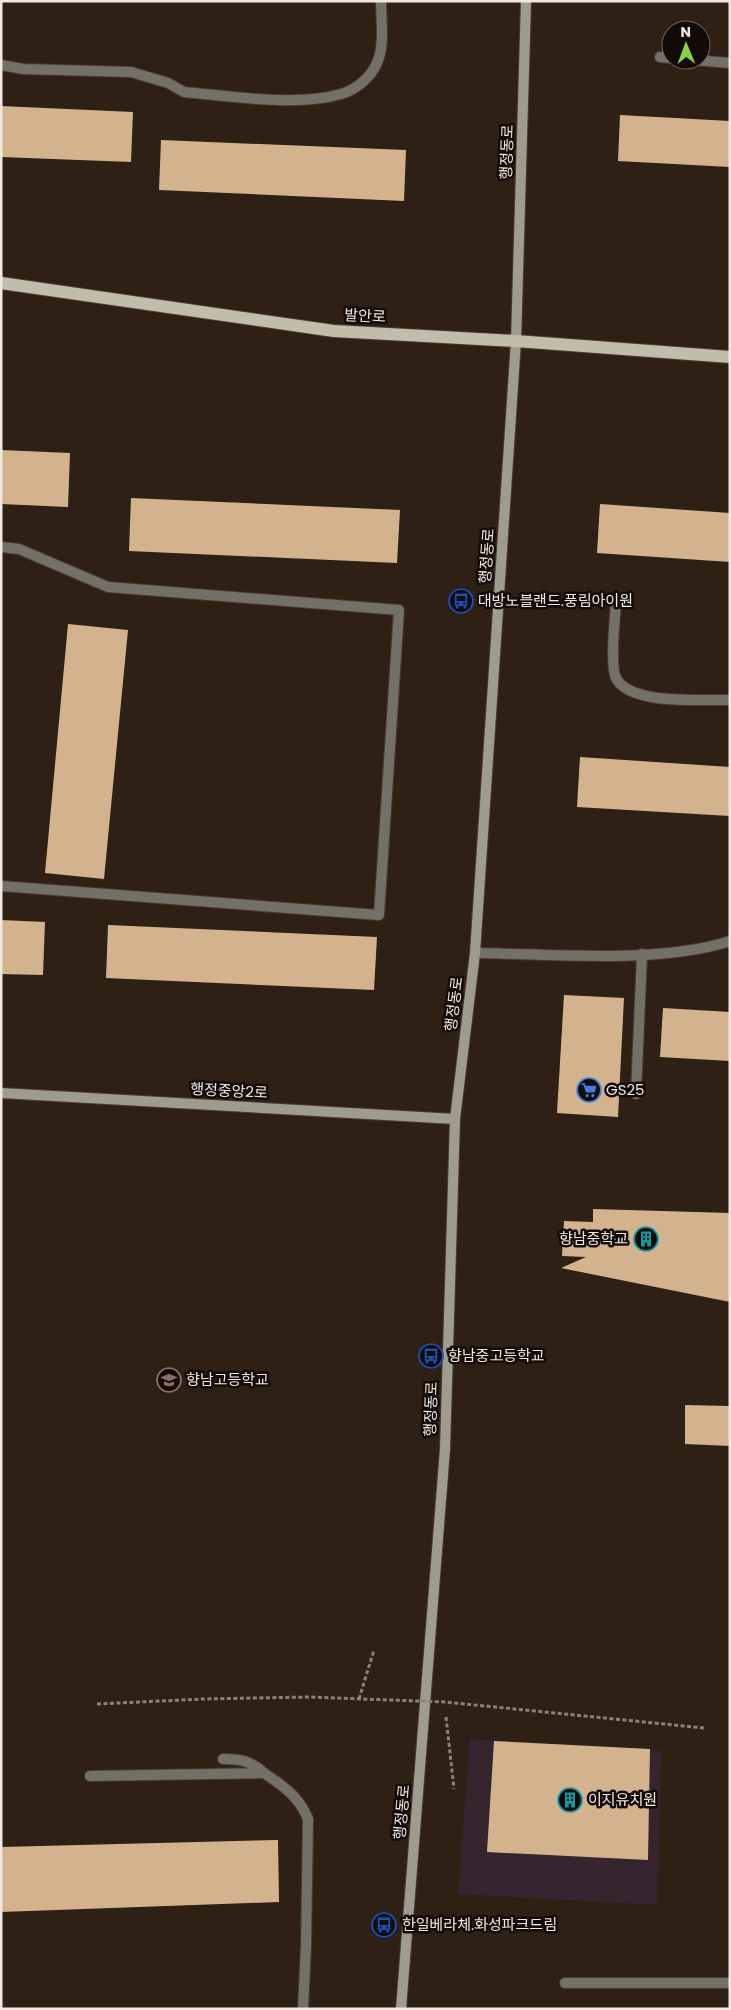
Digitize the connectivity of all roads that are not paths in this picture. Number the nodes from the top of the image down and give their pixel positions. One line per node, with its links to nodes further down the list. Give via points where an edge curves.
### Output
1 (380, 1): 5 (street, via 378,62 366,81 342,94 310,100 184,92 168,83 131,72 23,70)
2 (526, 1): 7 (street, 행정동로)
3 (711, 61): 4 (street)
4 (730, 63)
5 (1, 65)
6 (1, 283): 7 (main road, 발안로, via 334,331)
7 (516, 341): 8 (main road, 발안로); 14 (street, 행정동로)
8 (730, 357)
9 (1, 547): 12 (street, via 19,549 108,587 399,610 379,915)
10 (616, 601): 11 (street, via 614,673 624,688 648,698)
11 (730, 700)
12 (1, 886)
13 (730, 941): 15 (street, via 687,951)
14 (475, 953): 15 (street); 18 (street, 행정동로)
15 (642, 954): 17 (street)
16 (1, 1093): 18 (street, 행정중앙2로)
17 (636, 1094)
18 (455, 1119): 25 (street, 행정동로, via 445,1449)
19 (223, 1759): 20 (street, via 252,1763)
20 (264, 1773): 21 (street); 24 (street, via 289,1790 302,1804 308,1819)
21 (90, 1776)
22 (565, 1983): 23 (street)
23 (730, 1984)
24 (303, 2009)
25 (401, 2009)

